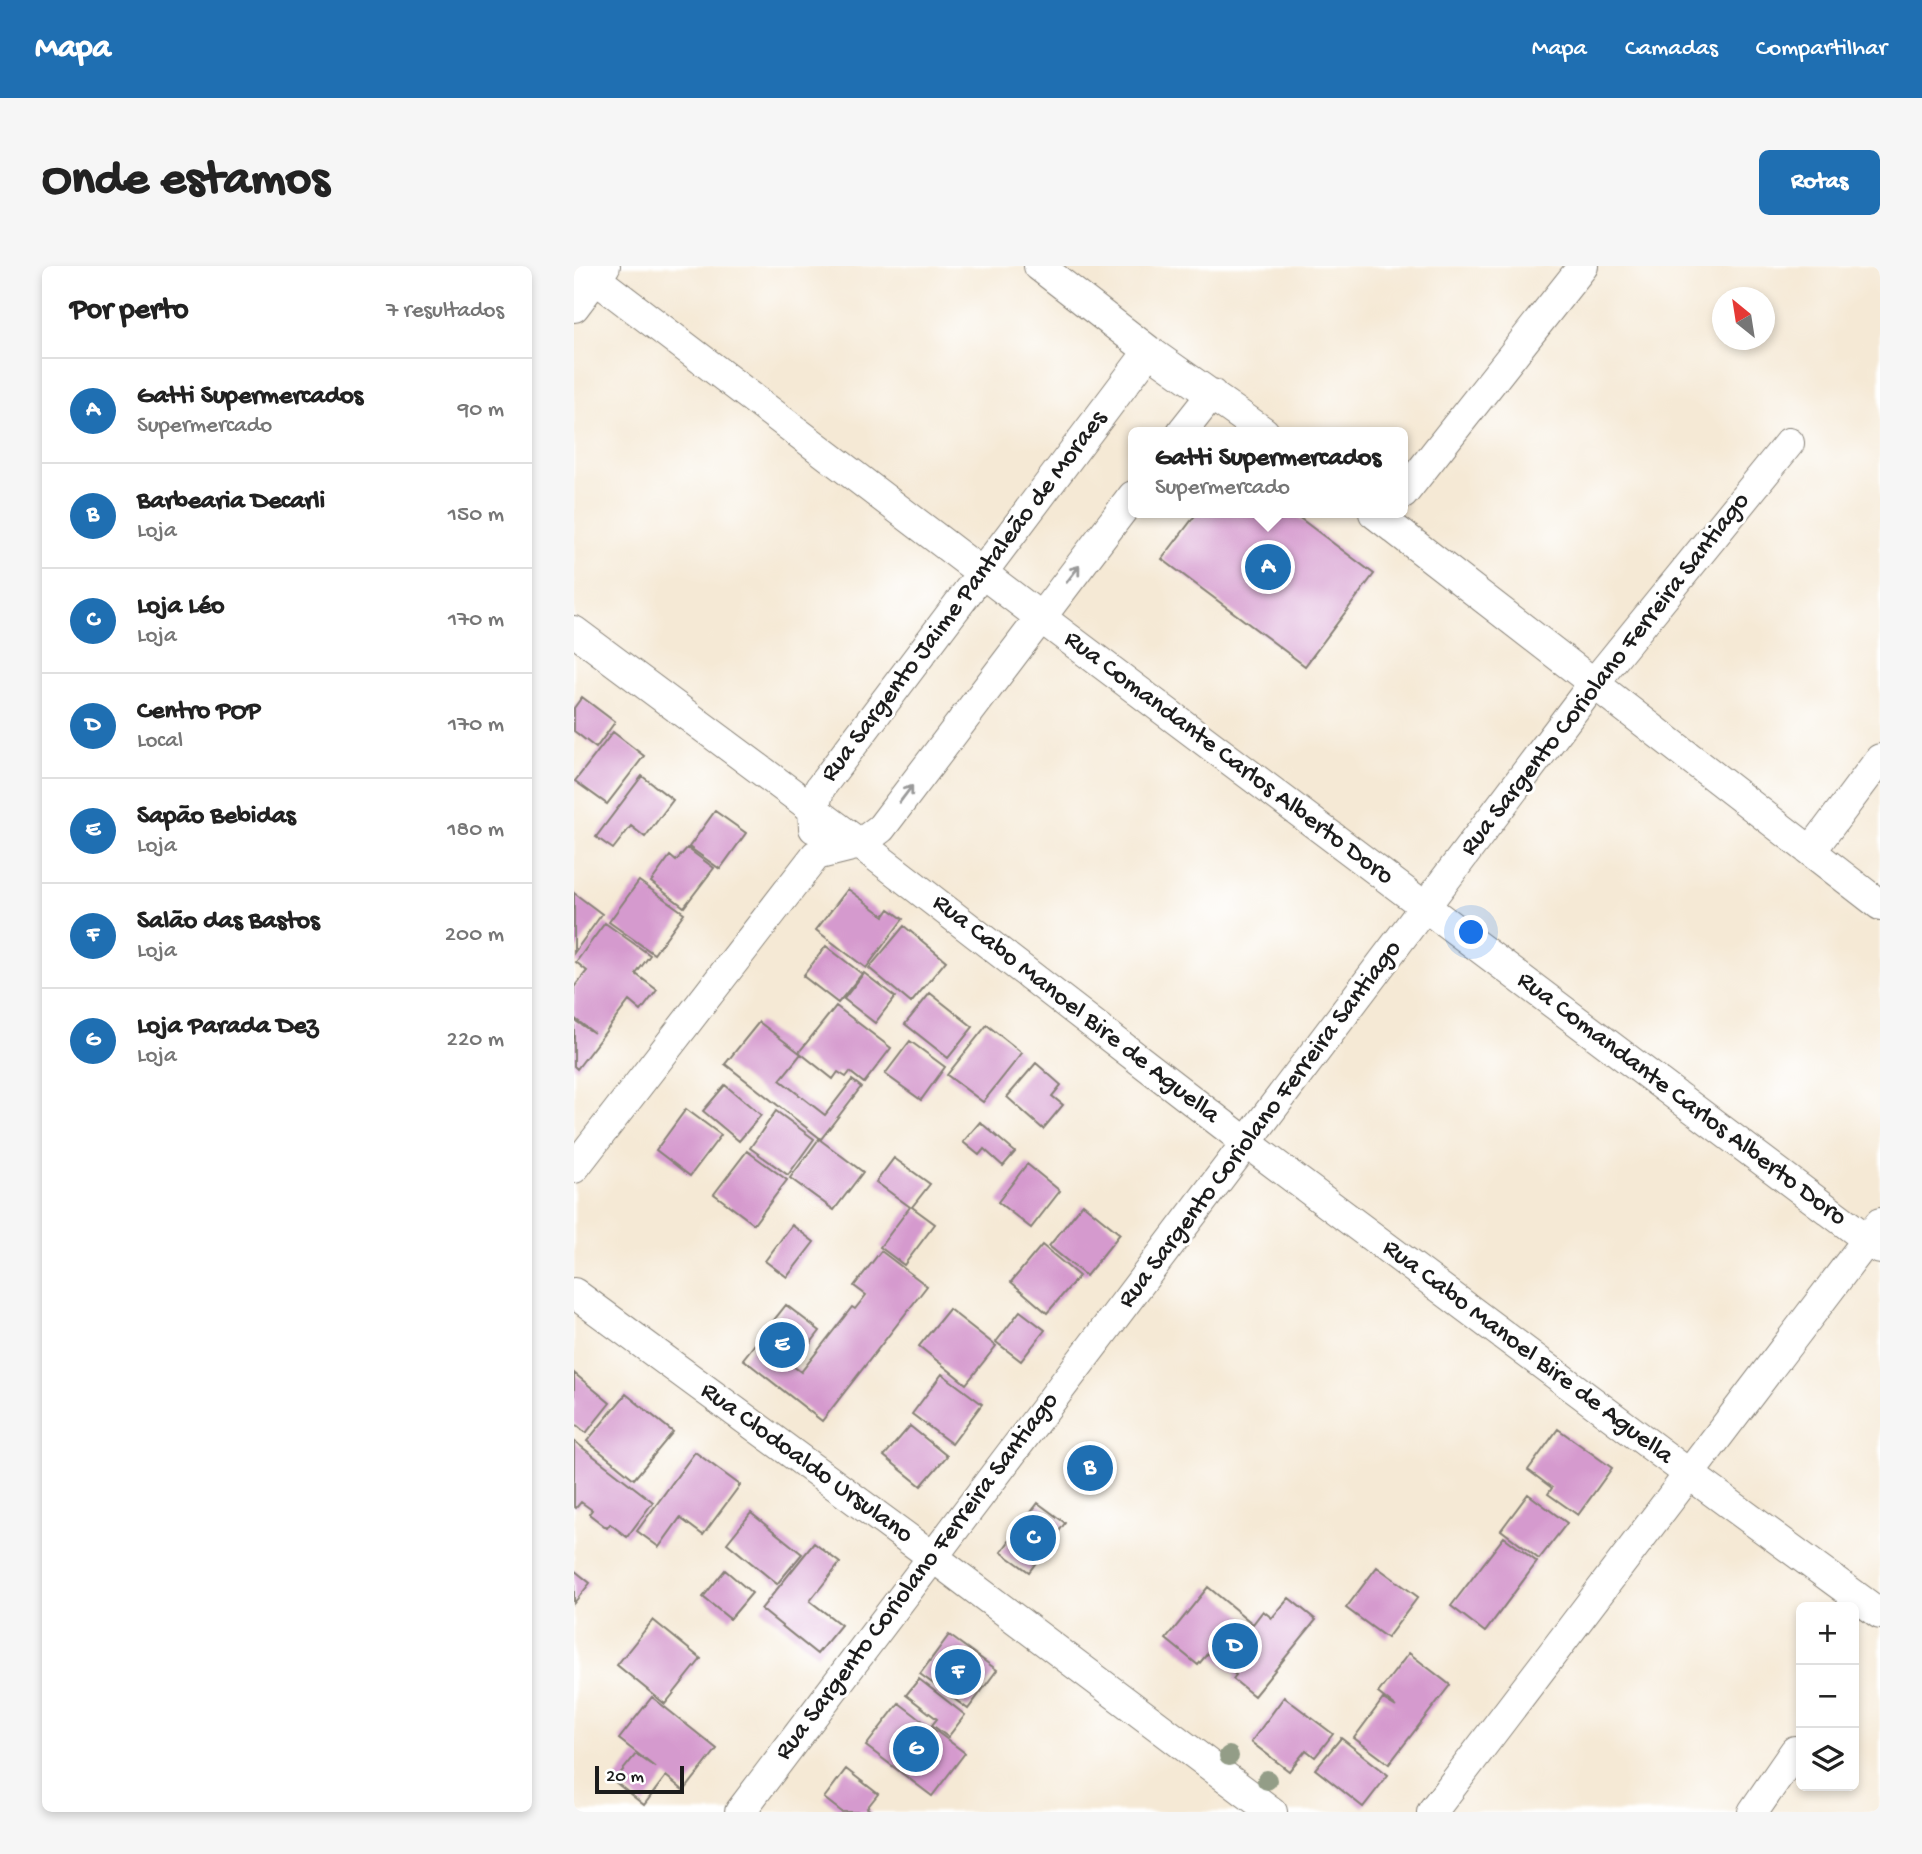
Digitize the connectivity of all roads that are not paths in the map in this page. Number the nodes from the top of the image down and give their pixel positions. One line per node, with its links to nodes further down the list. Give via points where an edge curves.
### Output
1 (1039, 266): 5 (street)
2 (1583, 266): 10 (street)
3 (593, 270): 4 (street); 13 (street, Rua Comandante Carlos Alberto Doro)
4 (574, 307)
5 (1149, 351): 6 (street); 13 (street, Rua Sargento Jaime Pantaleão de Moraes)
6 (1212, 394): 7 (street); 8 (street)
7 (1186, 427)
8 (1258, 427)
9 (1789, 443): 16 (street, Rua Sargento Coriolano Ferreira Santiago)
10 (1408, 488)
11 (1128, 503): 14 (street, one-way to 11)
12 (1386, 518): 16 (street)
13 (984, 574): 14 (street, Rua Comandante Carlos Alberto Doro); 18 (street, Rua Sargento Jaime Pantaleão de Moraes, via 820,788)
14 (1040, 617): 19 (street, one-way to 14, via 881,828); 23 (street, Rua Comandante Carlos Alberto Doro)
15 (574, 631): 18 (street, Rua Cabo Manoel Bire de Aguella)
16 (1594, 684): 20 (street); 23 (street, Rua Sargento Coriolano Ferreira Santiago)
17 (1880, 759): 20 (street)
18 (814, 810): 19 (street, Rua Cabo Manoel Bire de Aguella); 21 (street, Rua Sargento Jaime Pantaleão de Moraes)
19 (860, 844): 21 (street); 24 (street, Rua Cabo Manoel Bire de Aguella)
20 (1811, 851): 22 (street)
21 (816, 855): 25 (street)
22 (1880, 905)
23 (1425, 907): 24 (street, Rua Sargento Coriolano Ferreira Santiago); 26 (street, Rua Comandante Carlos Alberto Doro)
24 (1247, 1143): 28 (street, Rua Cabo Manoel Bire de Aguella); 29 (street, Rua Sargento Coriolano Ferreira Santiago)
25 (574, 1168)
26 (1876, 1237): 28 (street)
27 (574, 1293): 29 (street, Rua Clodoaldo Ursulano)
28 (1689, 1474): 30 (street, Rua Cabo Manoel Bire de Aguella); 34 (street)
29 (933, 1557): 32 (street, Rua Sargento Coriolano Ferreira Santiago); 33 (street, Rua Clodoaldo Ursulano)
30 (1880, 1614)
31 (1796, 1751): 35 (street)
32 (740, 1812)
33 (1272, 1812)
34 (1432, 1812)
35 (1753, 1812)

